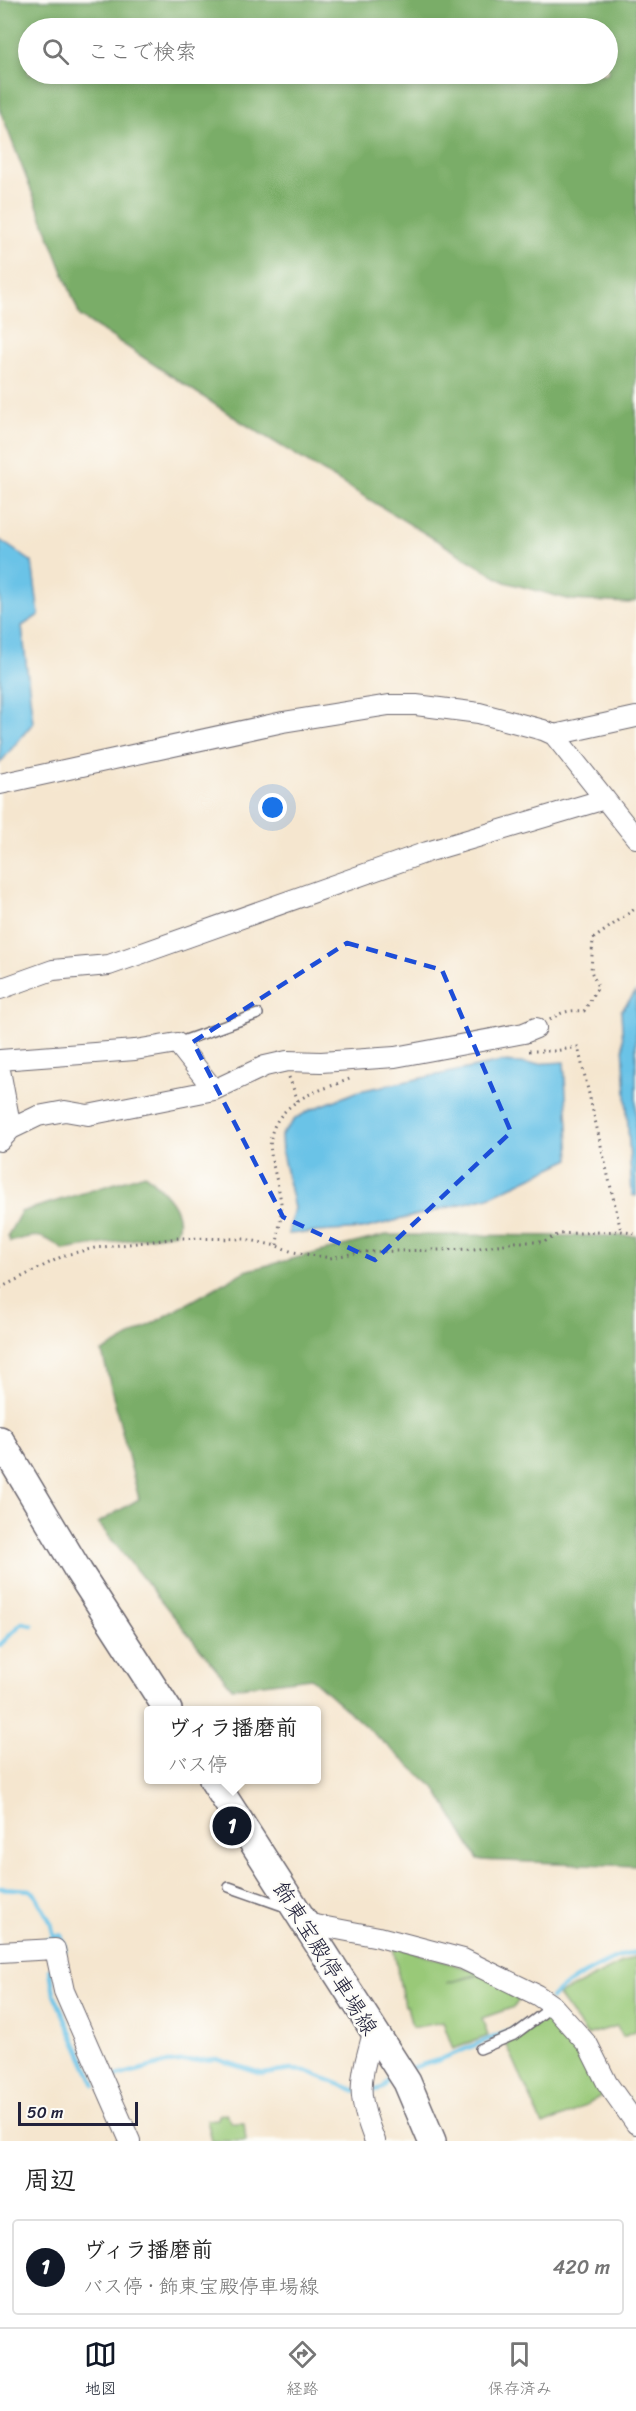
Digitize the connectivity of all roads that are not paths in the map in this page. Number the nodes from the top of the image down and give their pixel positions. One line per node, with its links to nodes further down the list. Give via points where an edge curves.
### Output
1 (636, 717): 2 (street)
2 (554, 735): 3 (street, via 479,713 389,705 283,722); 4 (street)
3 (0, 784)
4 (604, 799): 5 (street); 6 (street, via 427,852 109,965 53,970)
5 (636, 838)
6 (0, 989)
7 (258, 1014): 9 (lane)
8 (536, 1028): 12 (street, via 394,1057 287,1061 265,1066)
9 (177, 1042): 10 (street, via 135,1050); 12 (street)
10 (0, 1060)
11 (0, 1070): 13 (street)
12 (214, 1090): 13 (street, via 88,1115 65,1111 38,1116)
13 (6, 1136)
14 (0, 1440): 15 (main road)
15 (165, 1706)
16 (216, 1784): 18 (main road, 飾東宝殿停車場線)
17 (229, 1887): 18 (lane)
18 (301, 1918): 20 (street, via 316,1925 463,1959); 21 (main road, 飾東宝殿停車場線)
19 (0, 1952): 24 (street, via 55,1949 64,1991)
20 (554, 2006): 22 (lane, via 514,2035); 23 (street, via 588,2045 607,2083)
21 (373, 2033): 25 (street, via 360,2097); 26 (main road, 飾東宝殿停車場線, via 407,2082)
22 (480, 2049)
23 (636, 2124)
24 (130, 2141)
25 (375, 2141)
26 (432, 2141)

